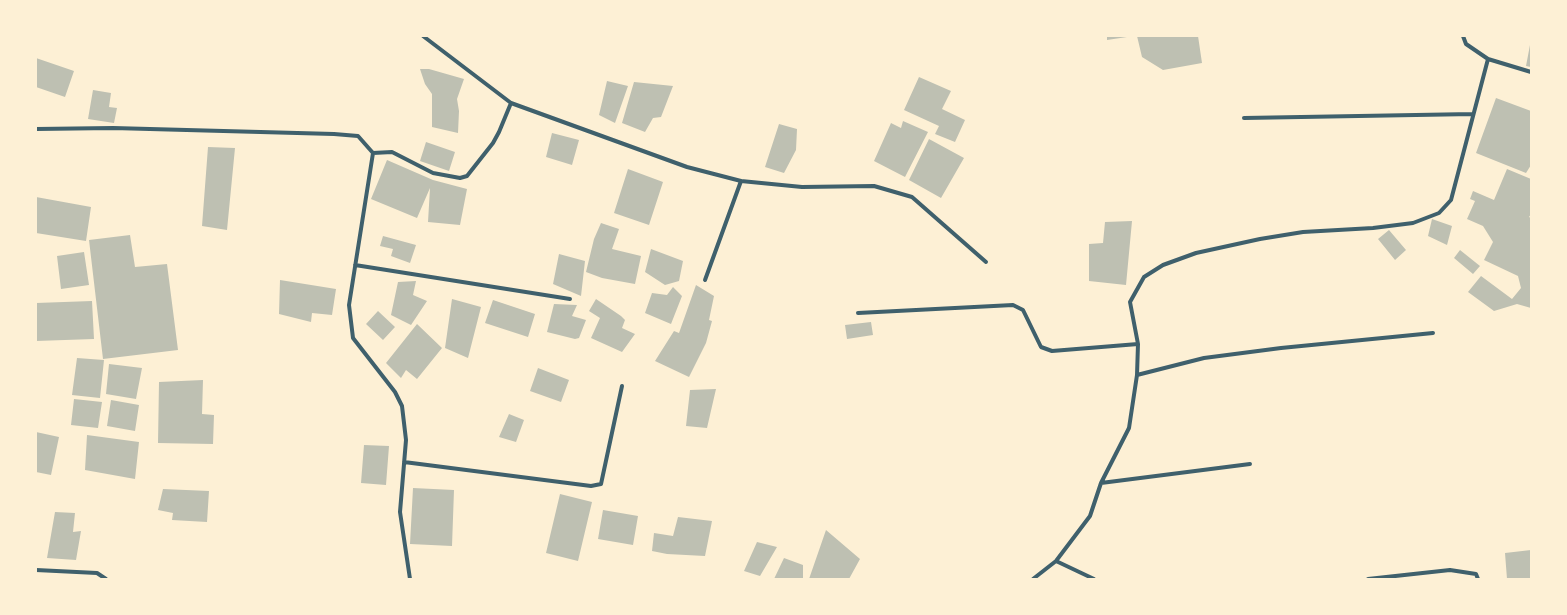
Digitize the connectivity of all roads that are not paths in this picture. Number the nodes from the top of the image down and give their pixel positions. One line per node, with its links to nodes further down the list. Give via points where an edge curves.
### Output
1 (423, 36): 5 (street)
2 (1463, 36): 3 (street, via 1466,44)
3 (1488, 59): 4 (street); 6 (street)
4 (1531, 72)
5 (511, 103): 9 (street, via 493,143 467,176 460,178 433,173 392,152); 10 (street, via 688,167)
6 (1473, 114): 7 (street); 17 (street, via 1450,200 1439,213 1413,223 1303,232 1260,239 1196,253 1163,265 1144,277 1130,302)
7 (1244, 118)
8 (36, 129): 9 (street, via 113,128 334,134 358,136)
9 (373, 153): 12 (street)
10 (741, 181): 11 (street, via 802,187 874,186 912,197); 13 (street)
11 (986, 262)
12 (355, 265): 14 (street); 20 (street, via 349,305 353,338 395,392 402,406 406,440)
13 (705, 280)
14 (570, 299)
15 (858, 313): 17 (street, via 1013,304 1023,310 1041,347 1052,351)
16 (1433, 333): 18 (street, via 1204,358)
17 (1138, 344): 18 (street)
18 (1137, 375): 22 (street, via 1129,428)
19 (622, 386): 20 (street, via 601,484 592,486)
20 (404, 462): 26 (street, via 400,512)
21 (1250, 464): 22 (street)
22 (1101, 483): 23 (street, via 1090,516)
23 (1056, 561): 27 (street); 28 (street)
24 (36, 570): 25 (street, via 97,573)
25 (106, 579)
26 (410, 579)
27 (1033, 579)
28 (1094, 579)
29 (1368, 579): 30 (street, via 1450,570 1476,574)
30 (1478, 579)

